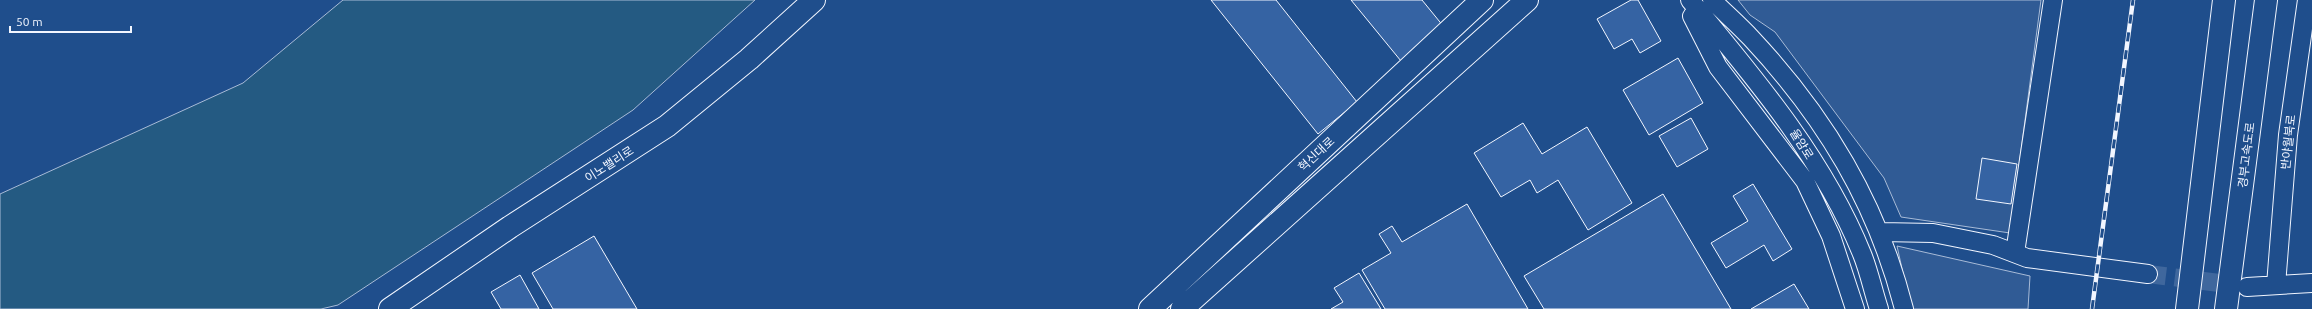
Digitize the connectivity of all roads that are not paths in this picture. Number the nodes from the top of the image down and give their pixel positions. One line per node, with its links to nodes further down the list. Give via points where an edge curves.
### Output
1 (814, 0): 17 (main road, 이노밸리로, via 749,59 667,126)
2 (1482, 0): 18 (main road, 혁신대로)
3 (1527, 0): 19 (main road)
4 (1683, 0): 20 (street, via 1718,67 1805,181 1831,236)
5 (1690, 0): 21 (street, 율암로, via 1795,132 1834,198 1862,254)
6 (1712, 0): 11 (street, via 1751,37 1806,102 1848,165)
7 (2053, 0): 12 (street)
8 (2224, 0): 23 (main road)
9 (2266, 0): 24 (main road, 경부고속도로)
10 (2307, 0): 15 (street, 반야월북로, via 2288,135)
11 (1881, 232): 12 (street, via 1933,233 1993,245); 22 (street)
12 (2015, 253): 13 (street, via 2027,258)
13 (2148, 274)
14 (2312, 283): 15 (street)
15 (2276, 285): 16 (street)
16 (2247, 287)
17 (390, 309)
18 (1150, 309)
19 (1182, 309)
20 (1855, 309)
21 (1879, 309)
22 (1904, 309)
23 (2187, 309)
24 (2226, 309)

